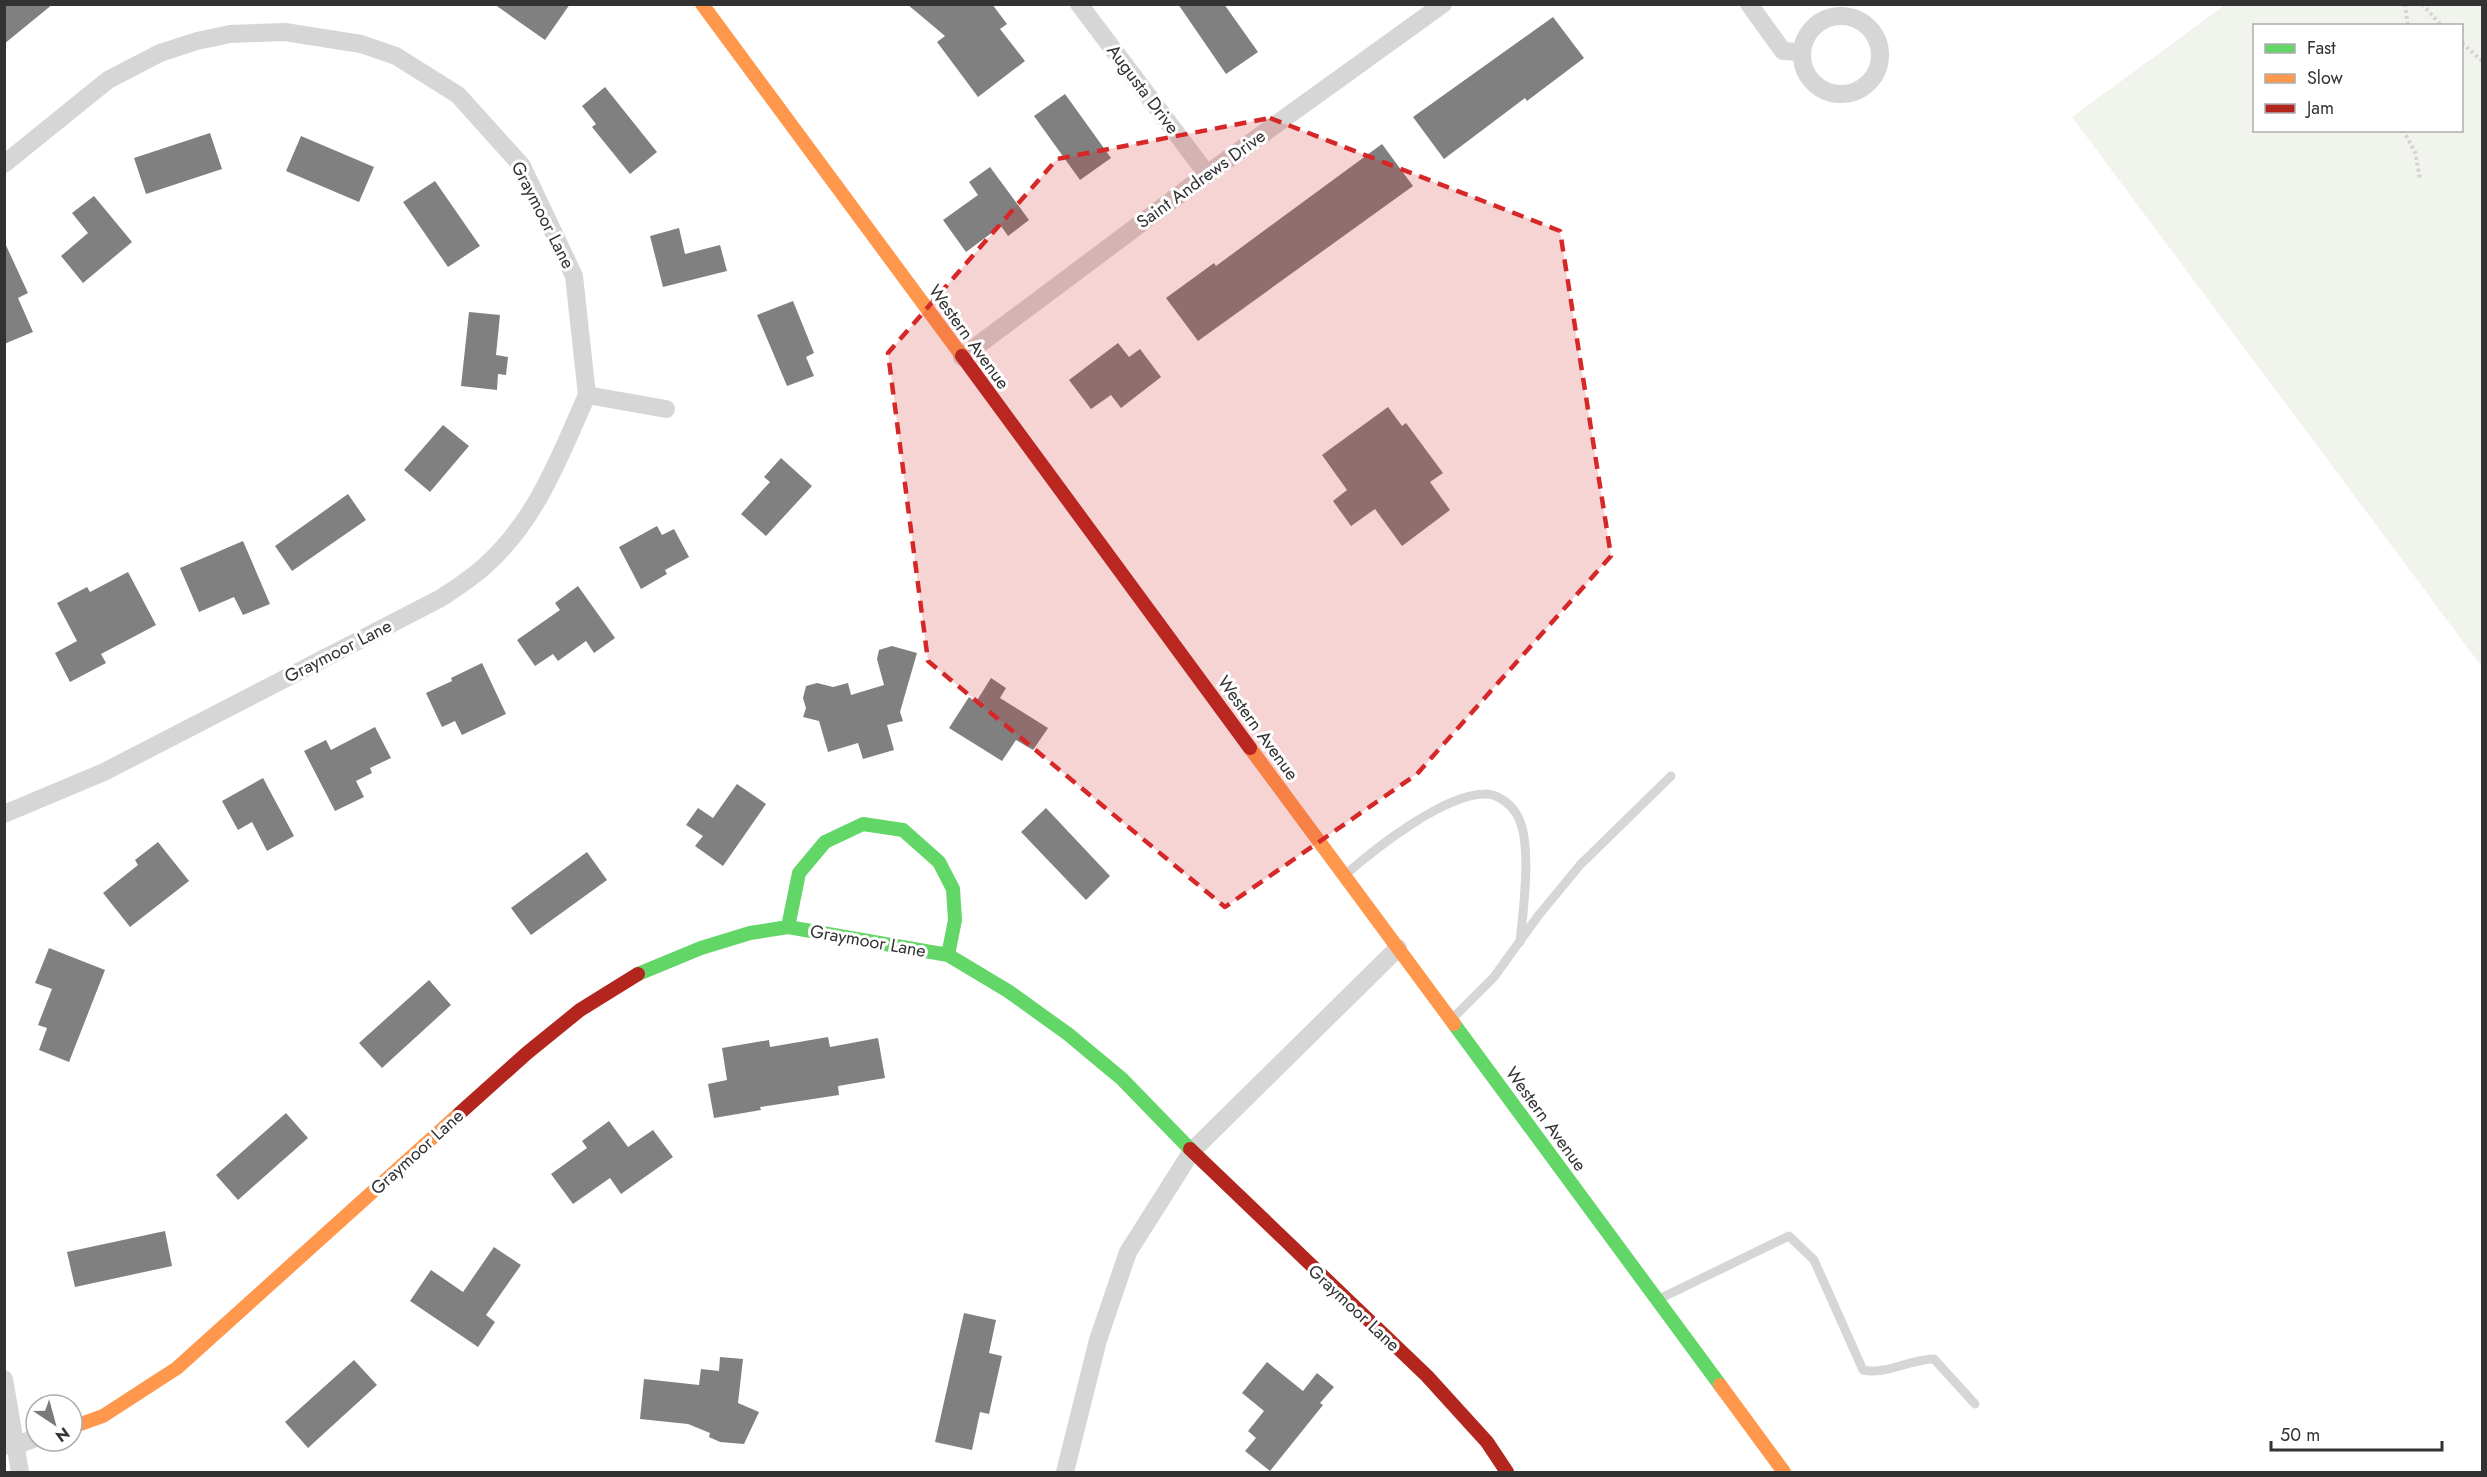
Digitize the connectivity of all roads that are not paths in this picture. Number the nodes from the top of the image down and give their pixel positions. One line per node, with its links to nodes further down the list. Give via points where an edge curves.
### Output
1 (702, 4): 8 (street, Western Avenue)
2 (1079, 4): 7 (street, Augusta Drive)
3 (1443, 4): 7 (street, Saint Andrews Drive)
4 (1749, 4): 5 (street, via 1783,51)
5 (1801, 52): 5 (street, via 1804,39 1816,25 1845,16 1857,19 1875,36 1880,61 1867,84 1843,95 1817,88 1802,65)
6 (4, 164): 9 (street, Graymoor Lane, via 108,80 160,53 197,41 230,34 285,32 361,44 396,56 458,95 522,166 574,276)
7 (1207, 174): 8 (street, Saint Andrews Drive)
8 (962, 357): 13 (street, Western Avenue)
9 (587, 394): 10 (street); 12 (street, Graymoor Lane, via 547,486 530,513 513,537 464,582 105,772)
10 (666, 409)
11 (1671, 776): 15 (lane, via 1580,865)
12 (4, 814)
13 (1344, 876): 15 (lane, via 1380,845 1437,811 1470,796 1485,793 1500,798 1518,815 1523,830 1525,898); 16 (street, Western Avenue)
14 (788, 927): 17 (street, Graymoor Lane); 17 (street, Graymoor Lane, via 799,873 825,842 863,824 903,830 939,862 952,889 955,920); 23 (street, Graymoor Lane, via 740,936 640,972 580,1010 526,1053 177,1368 104,1416)
15 (1520, 942): 18 (lane, via 1494,977)
16 (1398, 948): 18 (street, Western Avenue); 19 (street)
17 (948, 955): 19 (street, Graymoor Lane, via 1008,990 1068,1034 1122,1079)
18 (1451, 1020): 20 (street, Western Avenue)
19 (1192, 1151): 27 (street, via 1128,1252 1098,1340); 28 (street, Graymoor Lane, via 1427,1376 1487,1442)
20 (1657, 1300): 22 (lane, via 1789,1236 1814,1260 1863,1370 1875,1372 1920,1359 1934,1359); 29 (street, Western Avenue)
21 (4, 1379): 25 (street)
22 (1976, 1404)
23 (84, 1422)
24 (24, 1442): 25 (street)
25 (9, 1446): 26 (street)
26 (20, 1473)
27 (1065, 1473)
28 (1507, 1473)
29 (1784, 1473)

